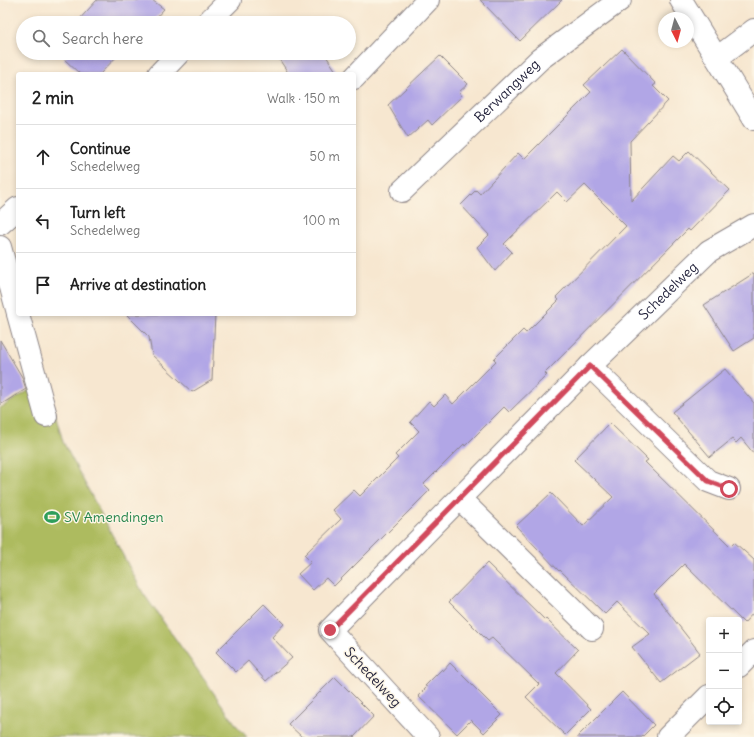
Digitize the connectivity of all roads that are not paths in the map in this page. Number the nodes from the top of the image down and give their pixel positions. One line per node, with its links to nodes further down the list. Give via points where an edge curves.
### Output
1 (230, 0): 5 (street)
2 (428, 0): 10 (street)
3 (620, 0): 12 (street, Berwangweg, via 540,59)
4 (680, 0): 7 (street)
5 (214, 16)
6 (754, 30): 7 (street)
7 (717, 58): 11 (street)
8 (172, 60): 9 (street)
9 (160, 72)
10 (356, 76)
11 (754, 119)
12 (402, 191)
13 (16, 210): 14 (street)
14 (0, 224)
15 (754, 225): 19 (street, Schedelweg, via 708,252)
16 (0, 247): 17 (street)
17 (16, 306)
18 (19, 316): 20 (street)
19 (590, 366): 21 (street, via 708,481); 22 (street, Schedelweg)
20 (46, 416)
21 (729, 489)
22 (460, 499): 23 (street); 27 (street, Schedelweg, via 330,630)
23 (592, 630)
24 (754, 652): 25 (street)
25 (742, 663)
26 (706, 699): 28 (street)
27 (428, 737)
28 (668, 737)

